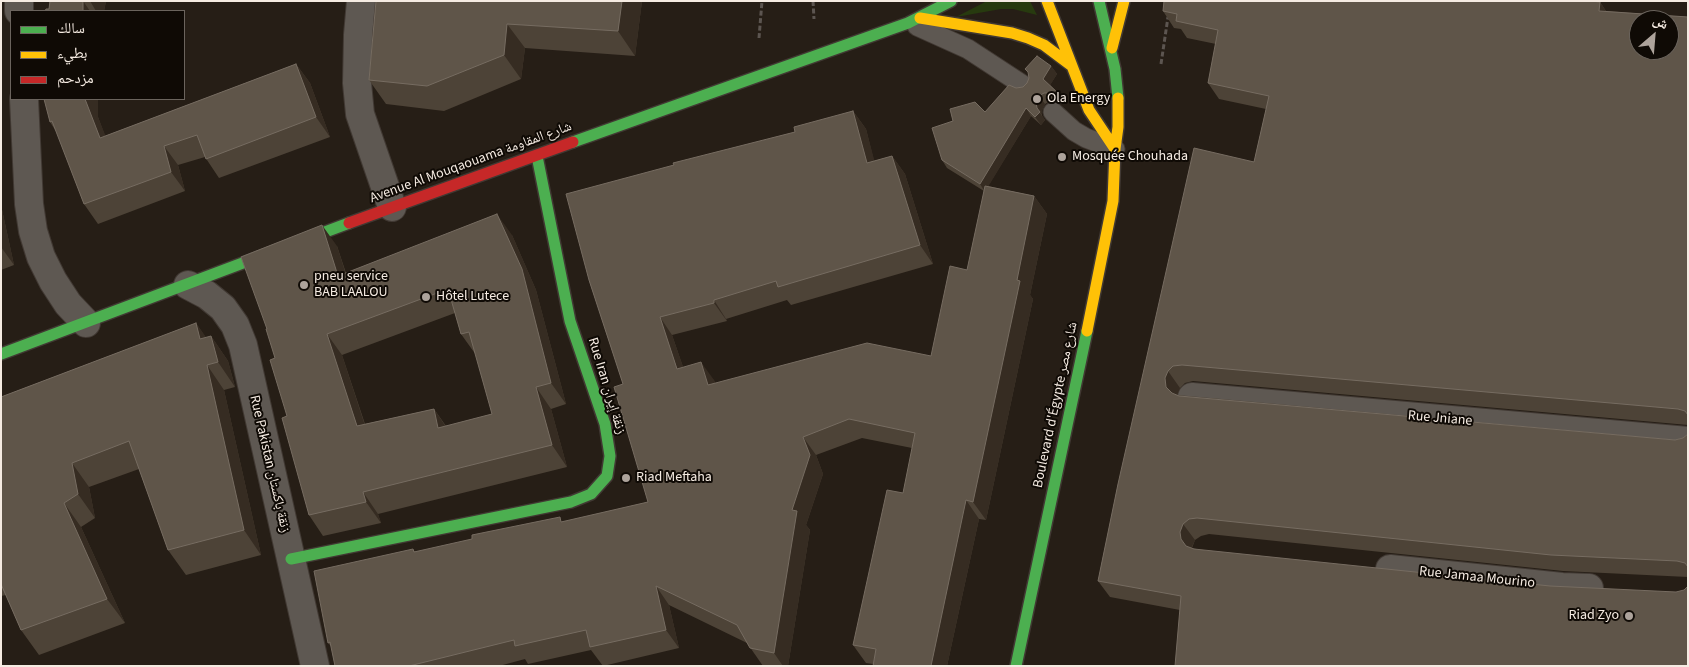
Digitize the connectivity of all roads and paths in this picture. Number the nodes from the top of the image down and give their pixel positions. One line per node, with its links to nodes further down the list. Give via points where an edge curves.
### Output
1 (362, 1): 20 (street, via 357,83 360,114)
2 (762, 1): 11 (path)
3 (813, 1): 9 (path)
4 (951, 1): 10 (street, Avenue Al Mouqaouama شارع المقاومة)
5 (1047, 1): 14 (street)
6 (1099, 1): 12 (street, Boulevard d'Égypte شارع مصر)
7 (1124, 1): 12 (street)
8 (1169, 10): 13 (path)
9 (814, 19)
10 (914, 20): 14 (street, via 1028,38 1044,45); 15 (lane, via 968,49); 19 (street, Avenue Al Mouqaouama شارع المقاومة)
11 (759, 38)
12 (1111, 51): 18 (street, Boulevard d'Égypte شارع مصر, via 1119,105)
13 (1161, 64)
14 (1072, 66): 18 (street, via 1089,110)
15 (1023, 85)
16 (24, 100): 22 (street, via 33,231 53,281)
17 (1053, 112): 18 (lane, via 1086,138)
18 (1115, 150): 30 (street, Boulevard d'Égypte شارع مصر, via 1108,236)
19 (537, 156): 20 (street, Avenue Al Mouqaouama شارع المقاومة); 26 (street, Rue Iran زنقة إيران, via 570,321 605,424 610,456 607,476 591,494 571,502)
20 (392, 207): 21 (street, Avenue Al Mouqaouama شارع المقاومة)
21 (188, 285): 22 (street, Avenue Al Mouqaouama شارع المقاومة); 26 (street, Rue Pakistan زنقة باكستان, via 207,294 236,325)
22 (86, 324): 23 (street, Avenue Al Mouqaouama شارع المقاومة)
23 (1, 354)
24 (1192, 396): 25 (street, Rue Jniane)
25 (1688, 441)
26 (291, 559): 29 (street, Rue Pakistan زنقة باكستان)
27 (1365, 567): 28 (street, Rue Jamaa Mourino)
28 (1610, 589)
29 (315, 666)
30 (1016, 666)

